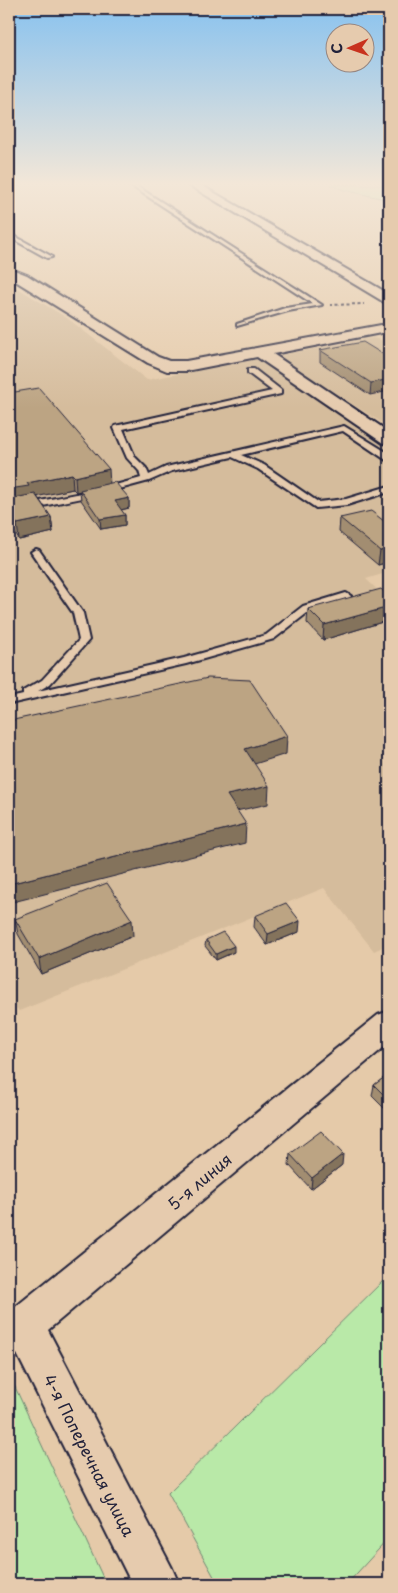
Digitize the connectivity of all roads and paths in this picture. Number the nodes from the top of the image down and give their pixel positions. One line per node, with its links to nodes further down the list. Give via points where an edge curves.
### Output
1 (248, 259): 5 (lane)
2 (314, 259): 4 (street)
3 (9, 272): 8 (street, via 159,363 186,366)
4 (385, 303): 5 (path)
5 (319, 305): 6 (lane, via 288,310)
6 (239, 325)
7 (380, 327): 8 (street)
8 (260, 352): 10 (street)
9 (251, 371): 13 (lane, via 278,392 118,428 131,458)
10 (389, 439)
11 (233, 454): 12 (lane, via 344,428); 13 (lane, via 169,469); 14 (lane, via 261,466 316,506 347,502)
12 (389, 460)
13 (146, 478): 15 (lane, via 98,492)
14 (389, 489)
15 (9, 510)
16 (36, 552): 18 (lane, via 78,612 84,640 46,682)
17 (346, 596): 18 (lane, via 307,608 270,637 186,661)
18 (12, 700)
19 (389, 1024): 20 (street, 5-я линия)
20 (16, 1331): 21 (street, 4-я Поперечная улица)
21 (156, 1584)

